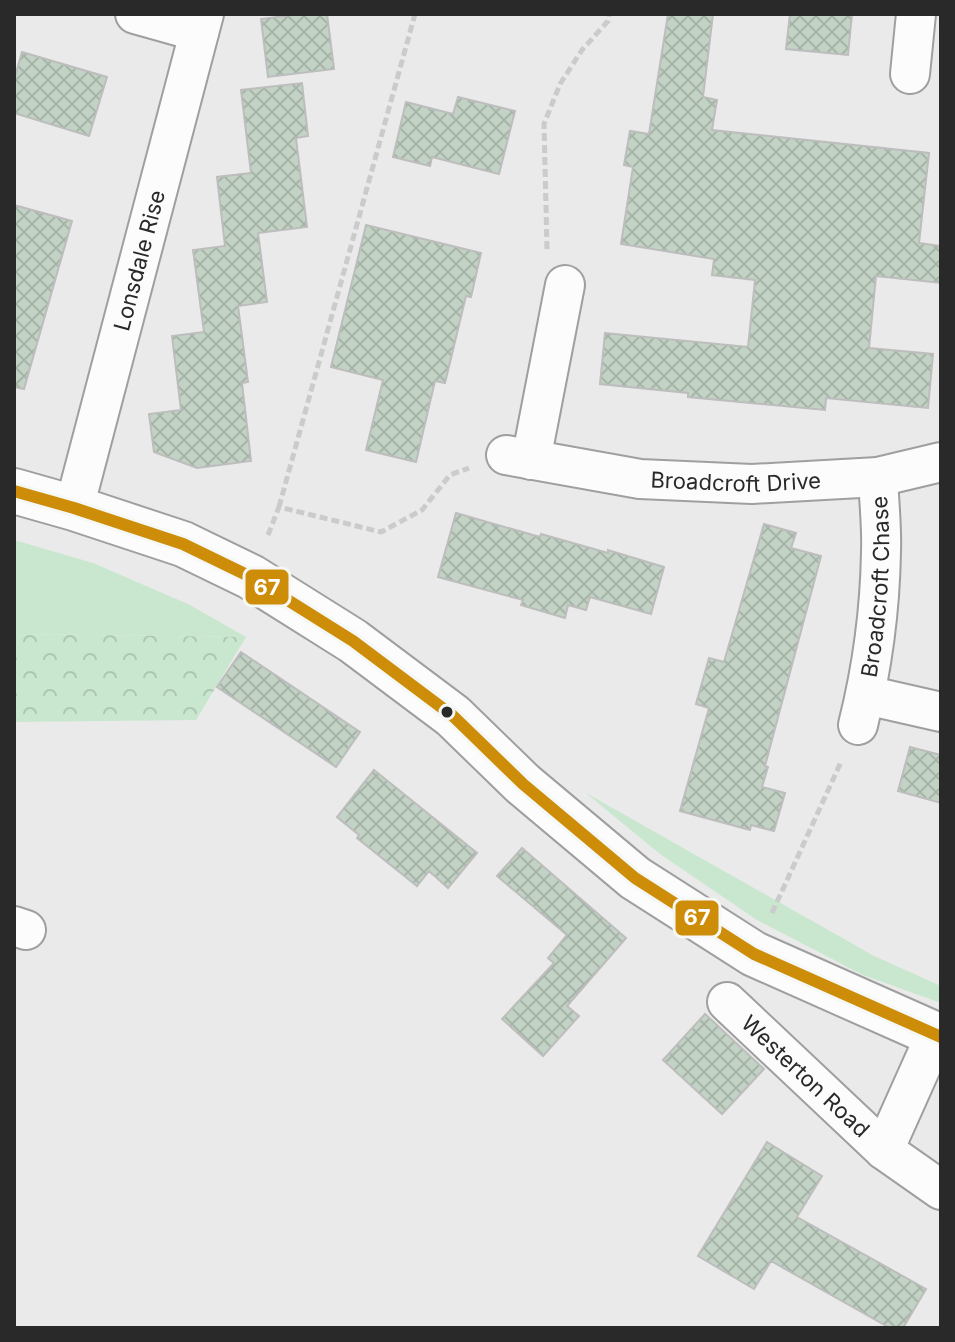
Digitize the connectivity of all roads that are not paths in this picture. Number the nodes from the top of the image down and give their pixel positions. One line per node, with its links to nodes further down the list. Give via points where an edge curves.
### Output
1 (135, 14): 3 (street)
2 (916, 14): 4 (street)
3 (201, 23): 9 (street, Lonsdale Rise)
4 (910, 74)
5 (565, 285): 7 (street, Broadcroft Drive, via 519,457 640,479 752,484)
6 (941, 462): 7 (street, Broadcroft Drive)
7 (878, 477): 10 (street, Broadcroft Chase, via 877,612 862,710)
8 (14, 491): 9 (street, Westerton Road)
9 (74, 508): 12 (street, Westerton Road, via 183,544 251,577 353,641 453,716 523,784 635,878 754,954)
10 (941, 712)
11 (727, 1002): 13 (street, Westerton Road)
12 (938, 1036): 13 (street, Westerton Road)
13 (884, 1150): 14 (street, Westerton Road)
14 (941, 1190)

